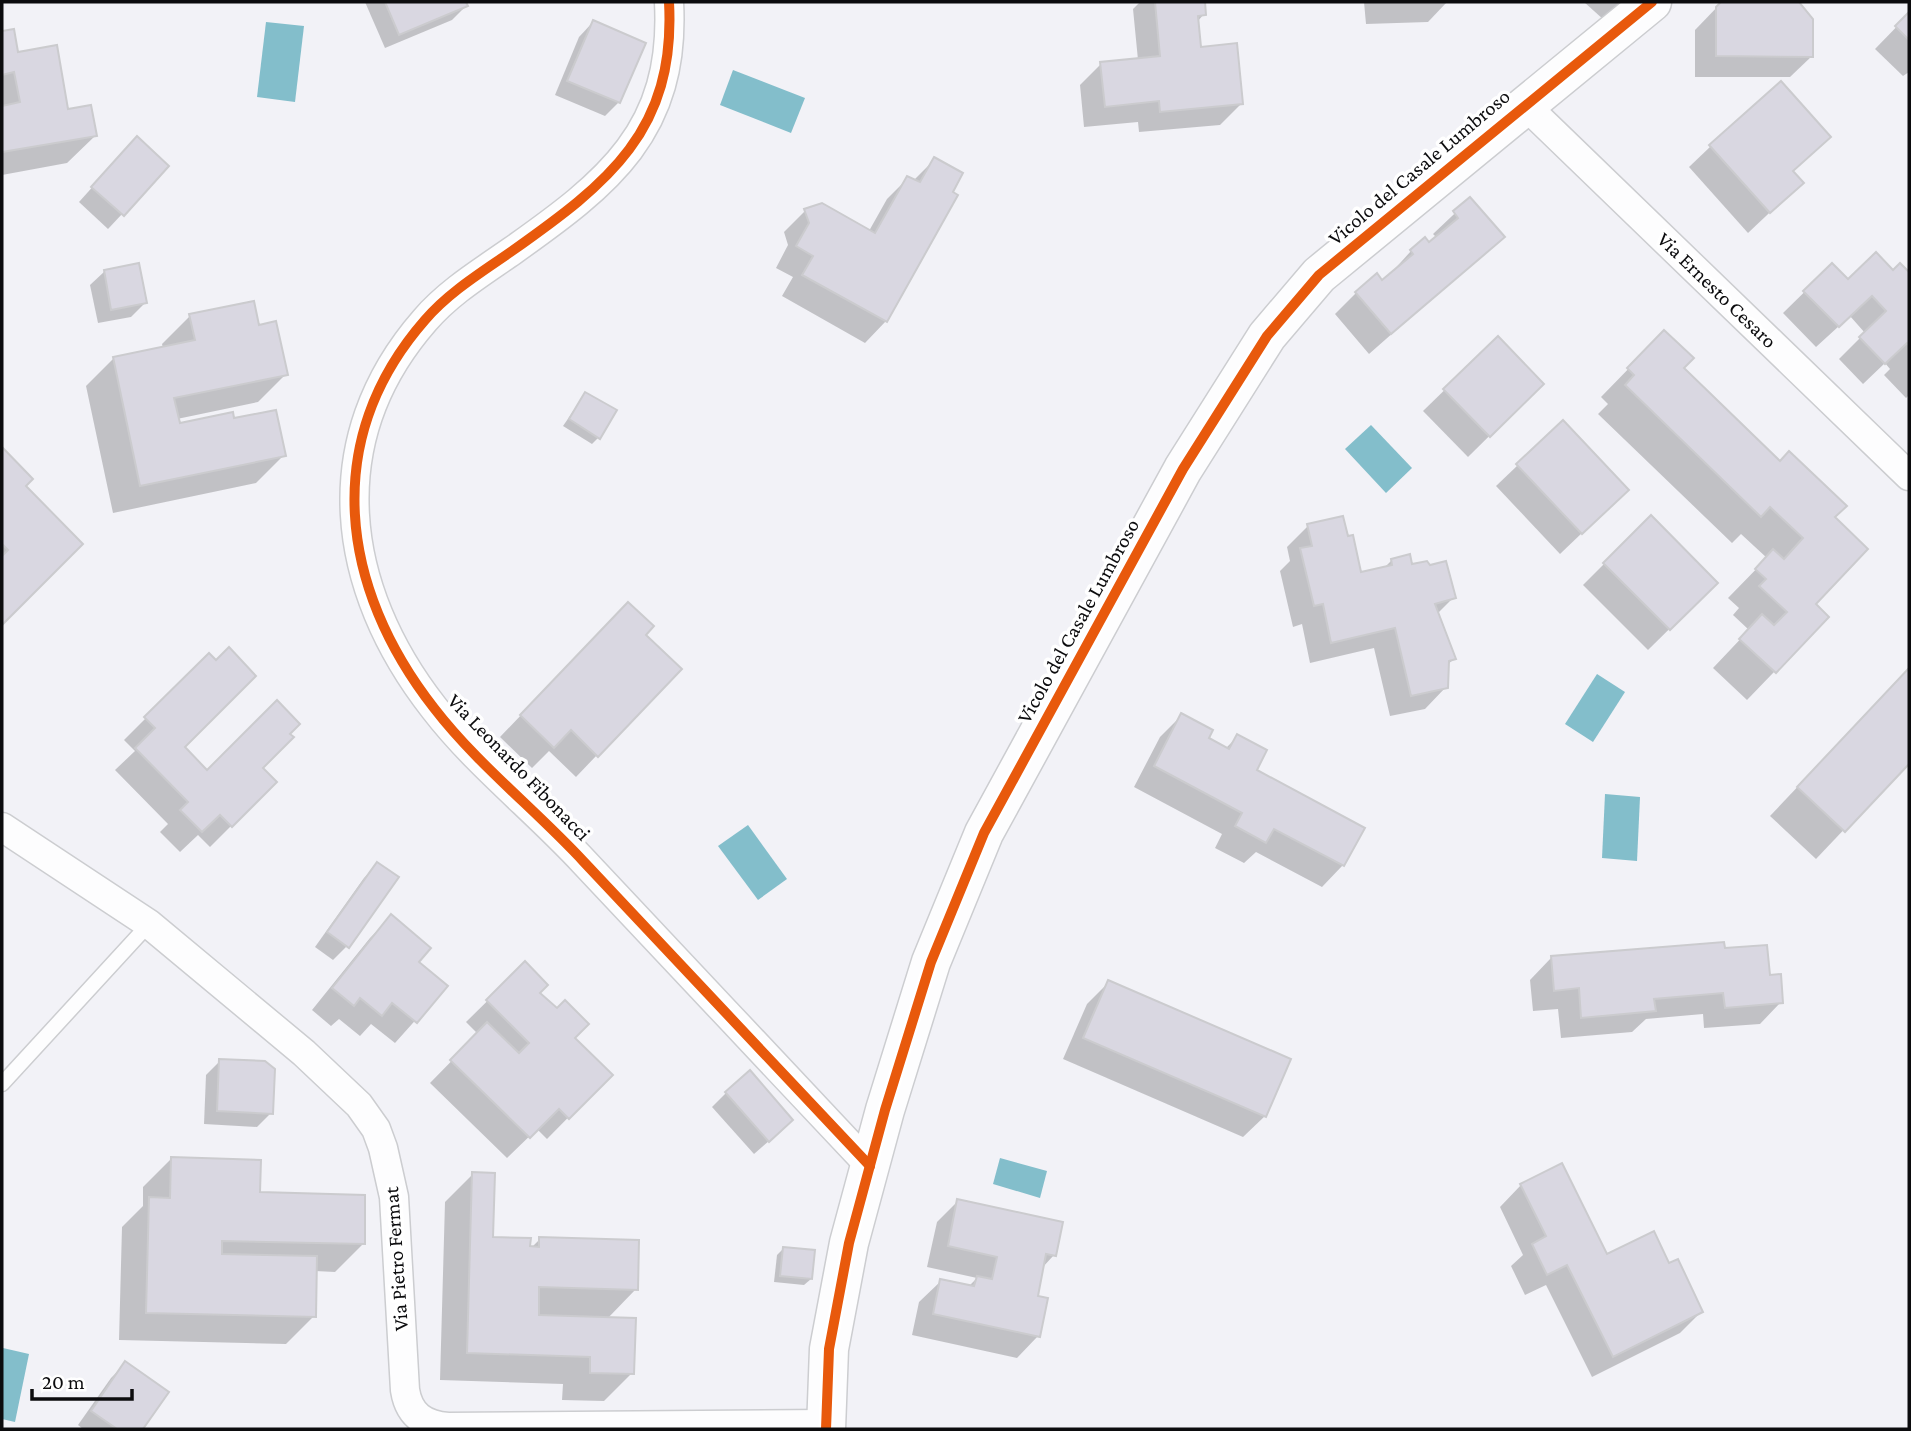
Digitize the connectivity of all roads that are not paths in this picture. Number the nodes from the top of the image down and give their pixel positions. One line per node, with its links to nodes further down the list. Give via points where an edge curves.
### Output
1 (669, 2): 8 (street, Via Leonardo Fibonacci, via 667,52 657,97 622,161 582,201 444,301 392,364 373,397 357,450 357,541 385,626 433,707)
2 (1652, 2): 3 (street, Vicolo del Casale Lumbroso)
3 (1524, 104): 4 (street, Via Ernesto Cesaro); 8 (street, Vicolo del Casale Lumbroso, via 1319,275 1267,336 1203,436 968,867 922,988)
4 (1909, 476)
5 (2, 827): 6 (street, Via Pietro Fermat)
6 (149, 924): 7 (lane); 9 (street, Via Pietro Fermat, via 304,1053 359,1105 376,1129 394,1197 406,1400 422,1420 448,1427)
7 (2, 1084)
8 (870, 1166): 9 (street, Vicolo del Casale Lumbroso, via 832,1327)
9 (826, 1427)

